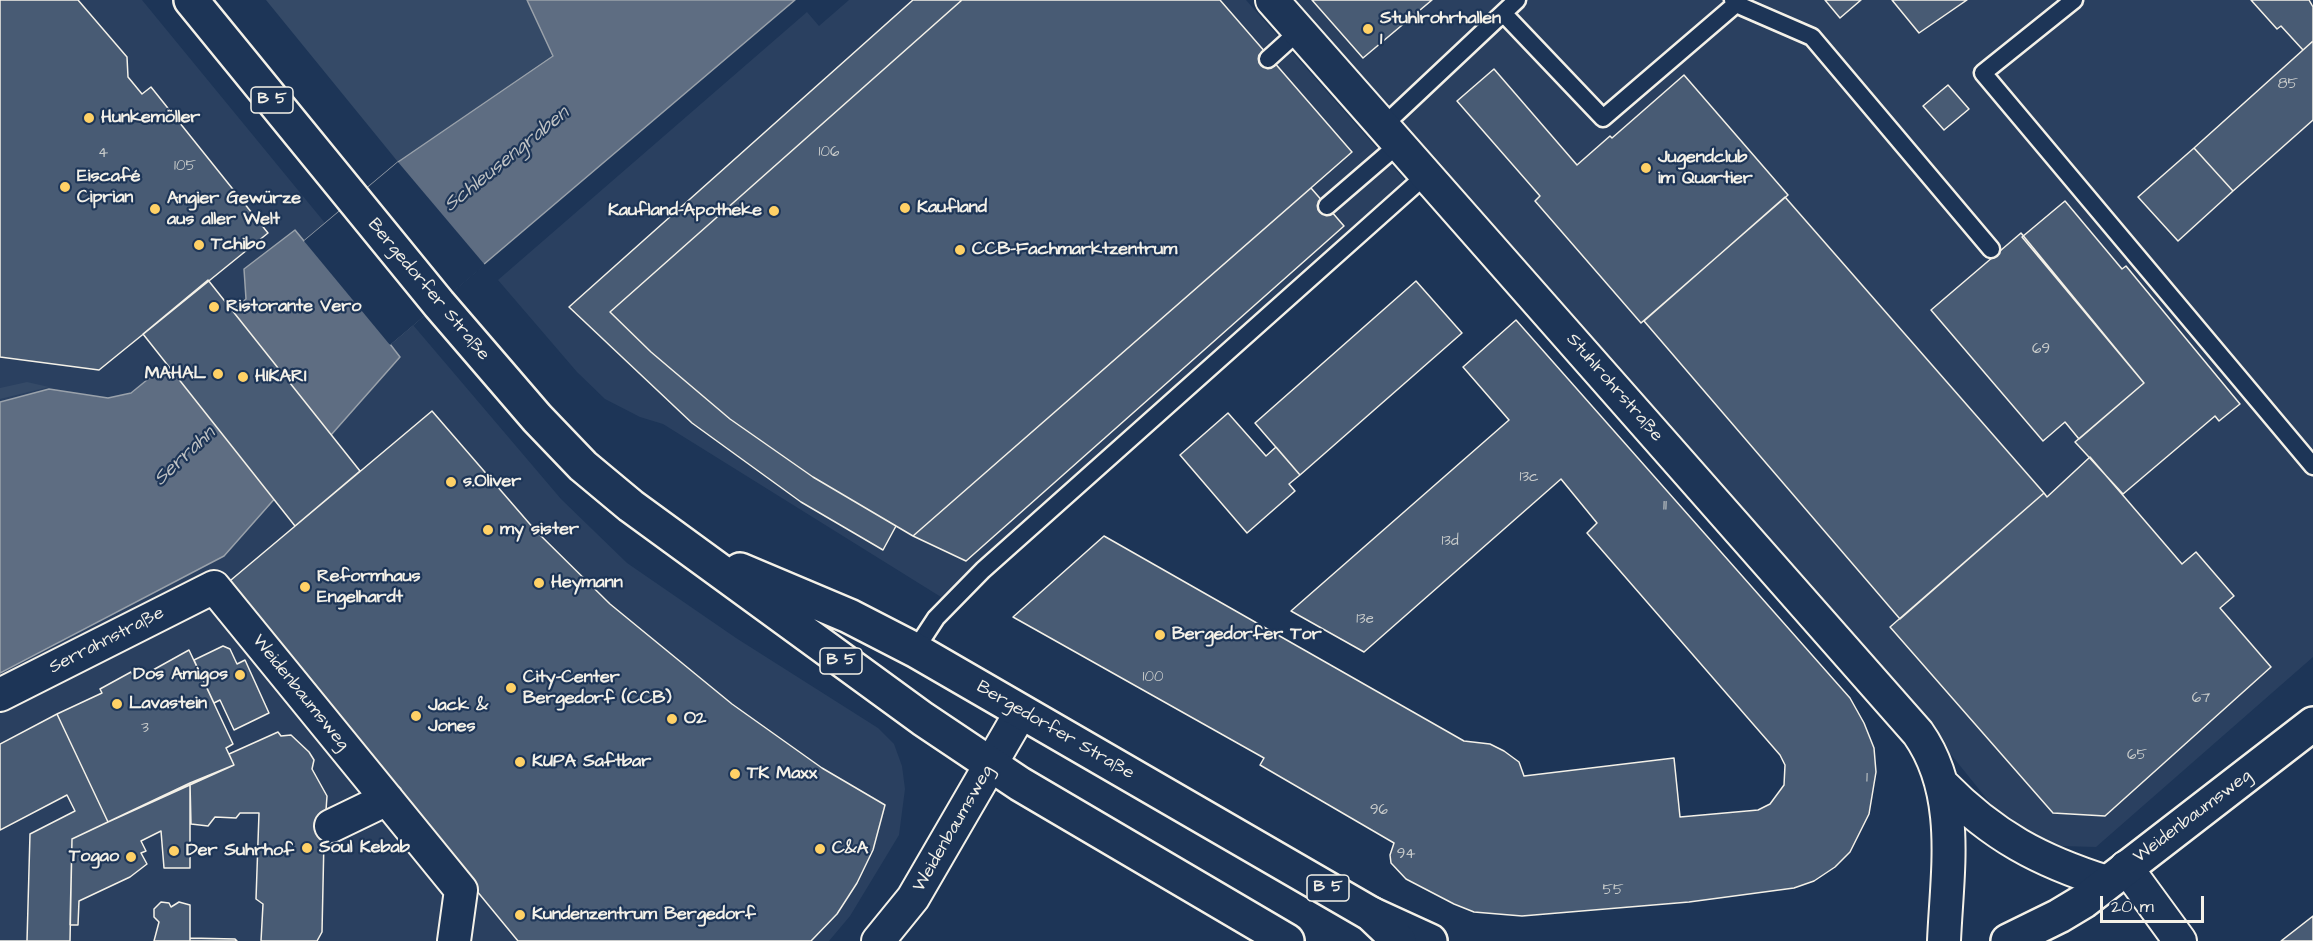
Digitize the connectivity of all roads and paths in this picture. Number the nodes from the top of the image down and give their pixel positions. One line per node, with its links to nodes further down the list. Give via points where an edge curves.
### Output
1 (191, 0): 14 (main road, Bergedorfer Straße / B 5, via 537,418 583,466)
2 (1272, 0): 7 (street, Stuhlrohrstraße)
3 (1517, 0): 6 (lane)
4 (2074, 0): 13 (lane, via 1983,73)
5 (1734, 2): 6 (lane, via 1603,118); 12 (lane, via 1812,37)
6 (1504, 14): 9 (lane)
7 (1299, 31): 8 (lane); 9 (street, Stuhlrohrstraße)
8 (1268, 59)
9 (1390, 136): 10 (street, Stuhlrohrstraße); 11 (lane)
10 (1426, 175): 16 (lane, via 983,570 936,618); 21 (street, Stuhlrohrstraße, via 1918,733 1935,761)
11 (1327, 206)
12 (1991, 249)
13 (2313, 466)
14 (694, 550): 16 (main road, Bergedorfer Straße / B 5, via 849,616); 20 (main road, Bergedorfer Straße / B 5, via 878,689)
15 (214, 587): 17 (street, Serrahnstraße); 22 (street, Weidenbaumsweg)
16 (915, 650): 18 (main road, Bergedorfer Straße / B 5)
17 (0, 695)
18 (1021, 711): 20 (street, Weidenbaumsweg); 25 (main road, Bergedorfer Straße / B 5)
19 (2313, 724): 24 (main road, Weidenbaumsweg)
20 (991, 766): 27 (street, Weidenbaumsweg, via 913,898); 28 (main road, Bergedorfer Straße / B 5)
21 (1943, 785): 24 (street, Stuhlrohrstraße, via 1993,831 2020,847 2055,865); 31 (street, Stuhlrohrstraße, via 1947,843)
22 (387, 799): 23 (street); 26 (street, Weidenbaumsweg, via 465,886)
23 (331, 826)
24 (2117, 875): 32 (main road, Weidenbaumsweg, via 2059,916); 33 (street)
25 (1371, 914): 29 (main road, Bergedorfer Straße / B 5); 30 (main road)
26 (454, 941)
27 (878, 941)
28 (1286, 941)
29 (1399, 941)
30 (1430, 941)
31 (1944, 941)
32 (2008, 941)
33 (2180, 941)

